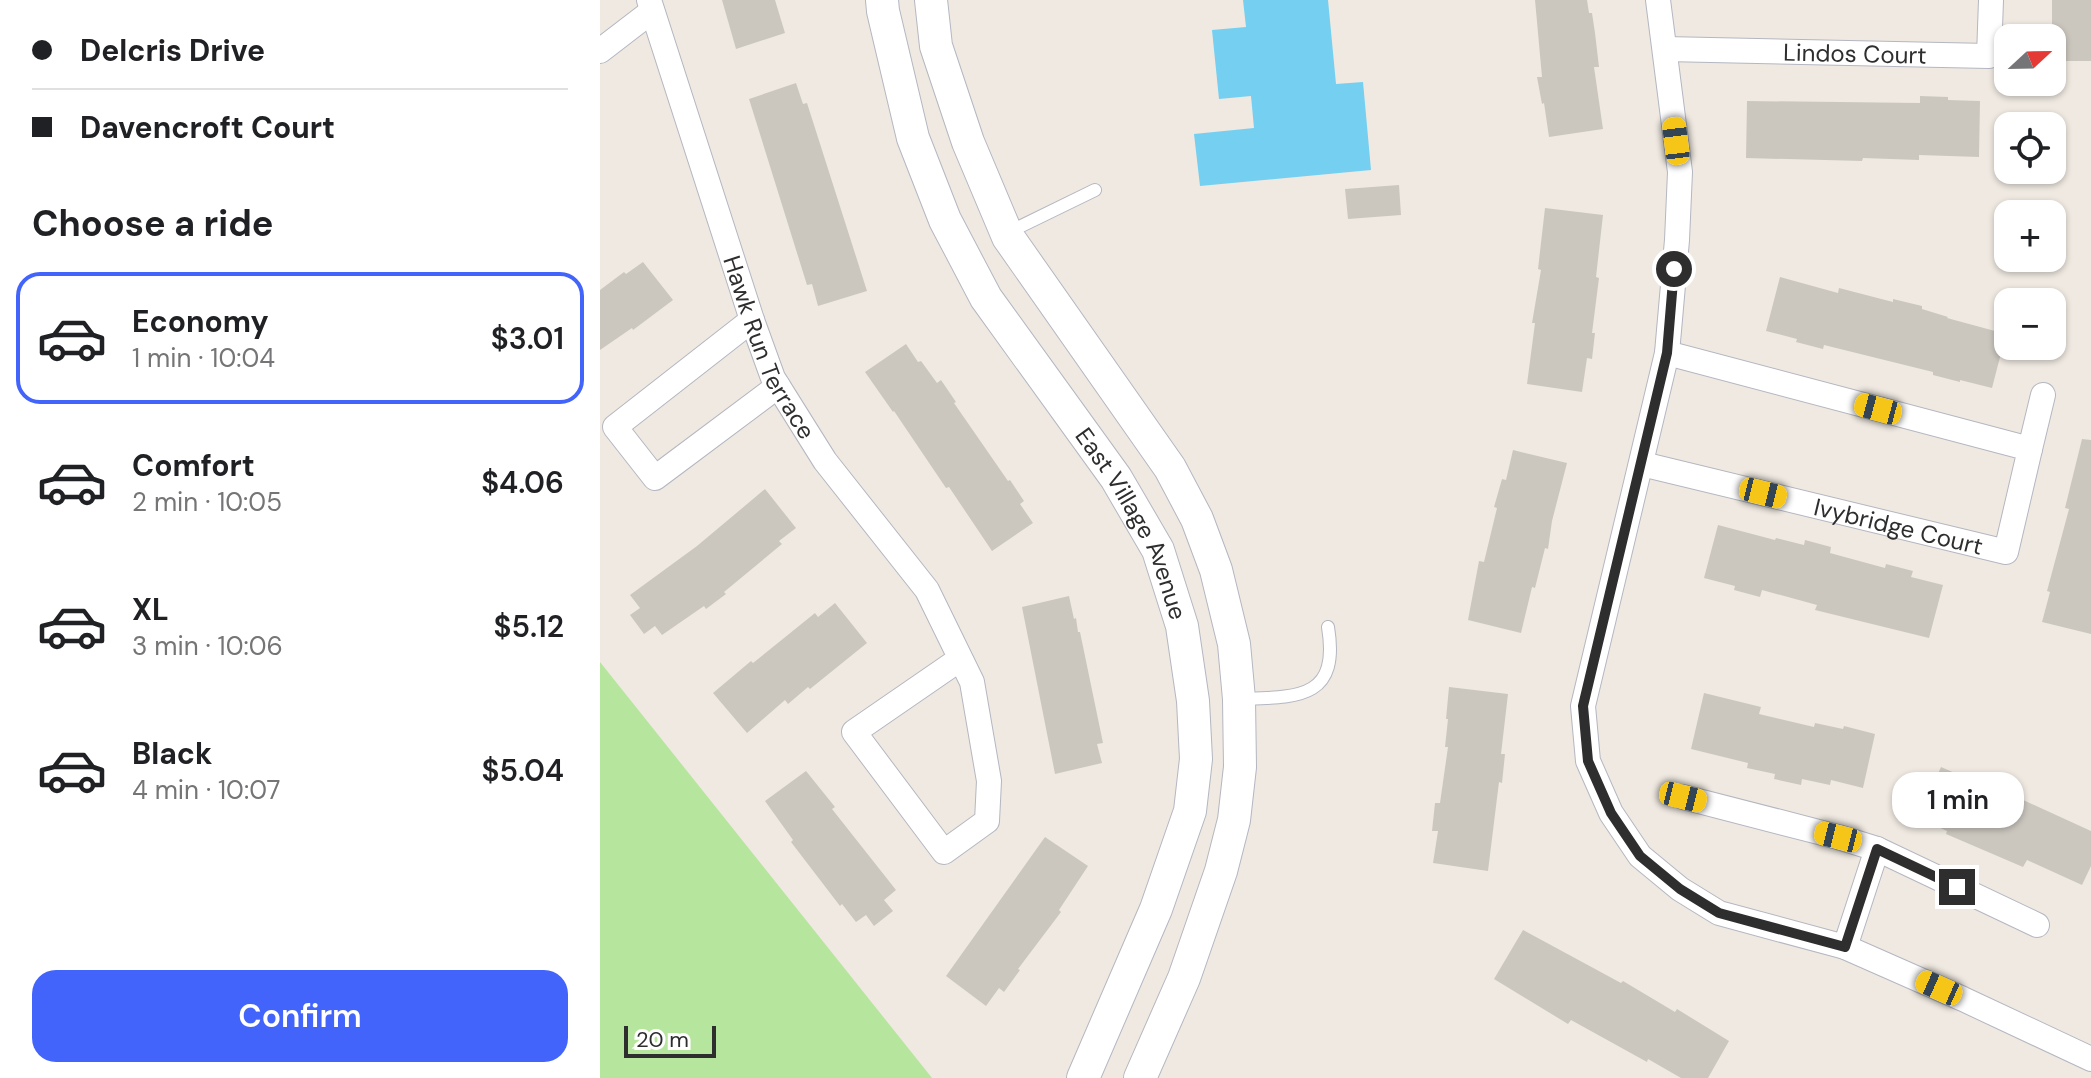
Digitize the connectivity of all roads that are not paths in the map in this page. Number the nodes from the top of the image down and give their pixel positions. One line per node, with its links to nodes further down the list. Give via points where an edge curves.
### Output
1 (882, 0): 24 (street, East Village Avenue, via 913,138 945,220 986,298 1116,478 1158,550 1182,626 1196,759 1190,811 1156,909)
2 (931, 0): 9 (street, via 936,46)
3 (1658, 0): 6 (street)
4 (1991, 0): 6 (street, Lindos Court, via 1989,56)
5 (650, 6): 7 (street); 10 (street, Hawk Run Terrace)
6 (1665, 49): 11 (street, via 1680,172)
7 (600, 51)
8 (1095, 190): 9 (lane)
9 (1006, 233): 18 (street, via 1170,468 1197,519 1225,603)
10 (752, 320): 12 (street, Hawk Run Terrace); 12 (street, via 615,427 655,478)
11 (1667, 353): 14 (street); 15 (street)
12 (778, 386): 17 (street, Hawk Run Terrace, via 825,461 927,590)
13 (2043, 395): 14 (street, Ivybridge Court)
14 (2030, 449): 15 (street, Ivybridge Court, via 2006,552)
15 (1642, 464): 22 (street, via 1583,706 1588,761 1611,813 1640,856 1680,889 1719,913)
16 (1328, 627): 18 (lane, via 1332,650 1327,675 1315,687)
17 (960, 659): 17 (street, Hawk Run Terrace, via 972,682 989,781 987,821 944,852 854,732)
18 (1239, 699): 25 (street, via 1240,767 1221,871 1184,978)
19 (1683, 797): 20 (street)
20 (1877, 849): 21 (street); 22 (street)
21 (2037, 925)
22 (1845, 947): 23 (street)
23 (2091, 1059)
24 (1083, 1078)
25 (1140, 1078)

